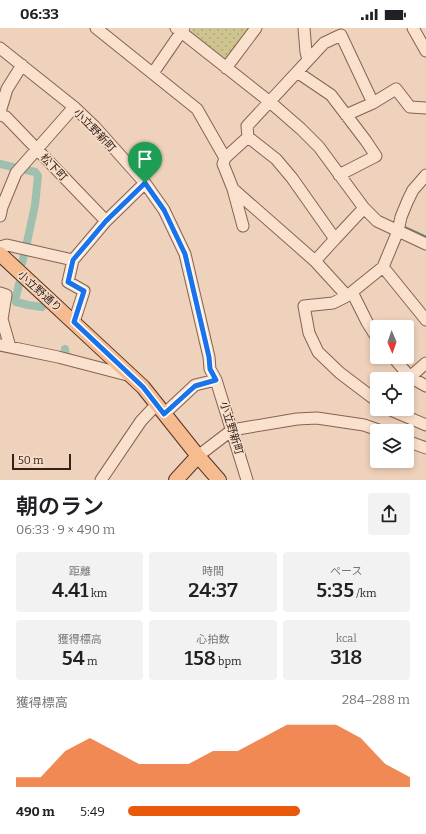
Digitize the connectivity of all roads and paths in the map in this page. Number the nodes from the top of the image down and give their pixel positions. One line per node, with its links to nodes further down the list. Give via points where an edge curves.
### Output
1 (96, 28): 12 (street)
2 (256, 28): 10 (street)
3 (304, 28): 8 (street)
4 (413, 28): 7 (street)
5 (180, 29): 10 (street); 12 (street)
6 (0, 48): 9 (street, 小立野新町)
7 (426, 51)
8 (308, 60): 11 (street); 14 (street, via 324,43 341,35)
9 (22, 65): 15 (street, 小立野新町); 17 (street, 松下町, via 7,89)
10 (226, 68): 13 (street)
11 (297, 72): 13 (street); 18 (street, via 331,95)
12 (153, 73): 21 (street, via 197,109)
13 (270, 102): 19 (street, via 248,126); 22 (street, via 318,146)
14 (373, 103): 16 (street, via 396,89 410,107); 18 (street)
15 (74, 107): 20 (street); 24 (street, 小立野新町)
16 (426, 108)
17 (0, 113): 20 (street, 松下町)
18 (346, 115): 22 (street, via 376,156)
19 (248, 137): 21 (street); 32 (street, via 276,159)
20 (36, 149): 26 (street, via 16,173); 29 (street, 松下町)
21 (225, 158): 25 (street, via 223,164)
22 (339, 175): 27 (street)
23 (426, 175): 31 (street, via 413,190)
24 (145, 183): 29 (street); 48 (street, 小立野新町, via 164,210 185,254 210,369)
25 (233, 189): 30 (street); 37 (street)
26 (3, 195): 28 (street)
27 (364, 208): 31 (street, via 377,221); 32 (street)
28 (0, 216)
29 (106, 221): 36 (street)
30 (243, 226)
31 (398, 231): 33 (street); 38 (street)
32 (335, 239): 37 (street)
33 (426, 244)
34 (0, 247): 36 (street, via 7,245)
35 (0, 254): 42 (main road, 小立野通り)
36 (73, 260): 42 (street, via 68,282 84,291)
37 (315, 261): 40 (street)
38 (383, 267): 40 (street); 41 (street)
39 (0, 293): 44 (street, via 6,295 2,319)
40 (350, 294): 43 (street); 51 (street, via 333,303 304,306 309,333 318,352)
41 (426, 320)
42 (74, 322): 47 (main road, 小立野通り)
43 (370, 327)
44 (5, 346): 47 (street)
45 (426, 364): 46 (street)
46 (414, 375)
47 (132, 376): 52 (main road, 小立野通り)
48 (216, 380): 52 (street, via 195,386); 56 (street, 小立野新町)
49 (414, 382): 50 (street)
50 (426, 386)
51 (370, 396)
52 (160, 409): 59 (main road, 小立野通り); 60 (street, via 141,421)
53 (406, 416): 54 (street)
54 (426, 425)
55 (370, 426): 56 (street, via 318,418)
56 (232, 430): 59 (street); 63 (street, 小立野新町)
57 (414, 444): 58 (street)
58 (426, 448)
59 (198, 456): 61 (main road); 62 (main road, 小立野通り)
60 (102, 480)
61 (176, 480)
62 (219, 480)
63 (247, 480)

